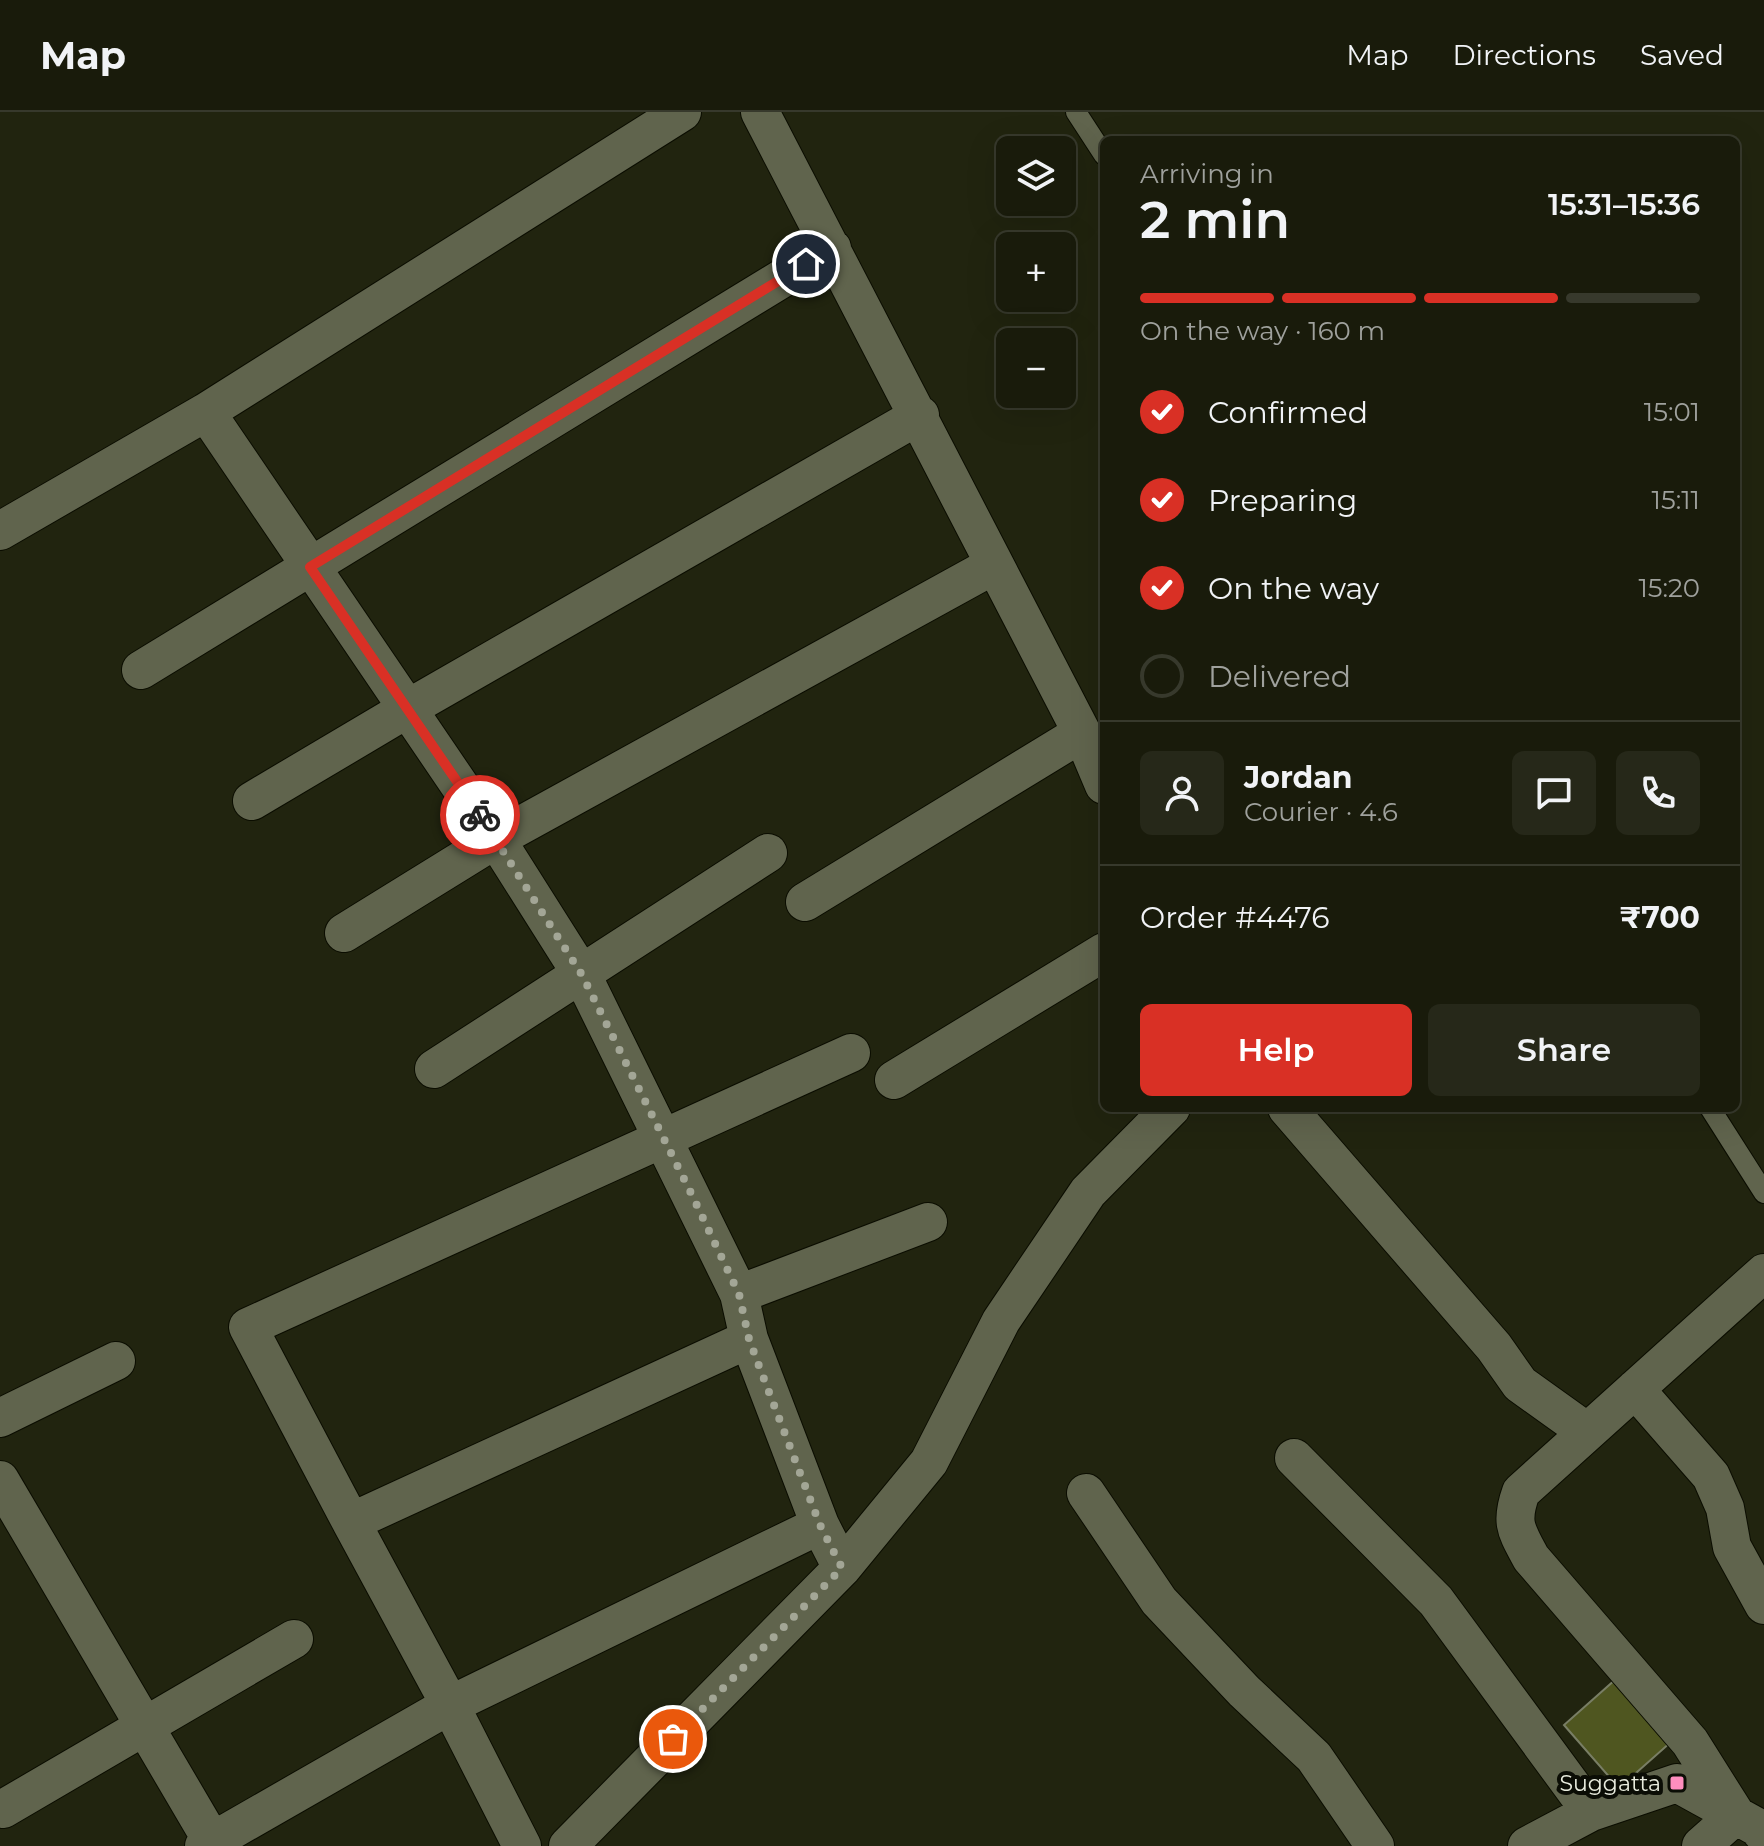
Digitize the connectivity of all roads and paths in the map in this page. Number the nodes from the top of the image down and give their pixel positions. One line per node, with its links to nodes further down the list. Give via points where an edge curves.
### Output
1 (682, 112): 6 (street)
2 (760, 112): 5 (street)
3 (1076, 112): 4 (lane)
4 (1100, 149)
5 (832, 248): 7 (street); 10 (street)
6 (206, 412): 8 (street); 10 (street)
7 (920, 415): 9 (street); 12 (street)
8 (0, 531)
9 (994, 565): 13 (street); 16 (street)
10 (310, 567): 11 (street); 12 (street)
11 (141, 670)
12 (407, 709): 15 (street); 16 (street)
13 (1082, 733): 14 (street); 18 (street)
14 (1100, 776)
15 (252, 801)
16 (496, 839): 19 (street); 21 (street)
17 (768, 853): 21 (street)
18 (805, 902)
19 (344, 933)
20 (1100, 954): 24 (street)
21 (582, 975): 23 (street); 28 (street)
22 (851, 1053): 28 (street)
23 (434, 1069)
24 (894, 1080)
25 (1167, 1112): 43 (street, via 1088,1192 1001,1321 929,1462)
26 (1290, 1112): 37 (street, via 1520,1384)
27 (1713, 1112): 29 (lane)
28 (663, 1138): 32 (street); 41 (street, via 248,1327)
29 (1764, 1193)
30 (928, 1222): 32 (street)
31 (1764, 1273): 35 (street)
32 (739, 1294): 33 (street)
33 (749, 1339): 41 (street); 42 (street)
34 (116, 1361): 36 (street)
35 (1635, 1389): 37 (street); 44 (street, via 1711,1476 1725,1508 1732,1547)
36 (0, 1418)
37 (1587, 1432): 49 (street, via 1521,1492 1515,1528 1531,1558 1690,1742)
38 (1294, 1458): 50 (street, via 1436,1601)
39 (0, 1480): 47 (street)
40 (1086, 1493): 54 (street, via 1159,1601 1314,1757)
41 (351, 1522): 46 (street)
42 (820, 1525): 43 (street); 46 (street)
43 (842, 1568): 53 (street)
44 (1764, 1605)
45 (294, 1639): 47 (street)
46 (450, 1705): 51 (street); 52 (street)
47 (145, 1726): 48 (street); 51 (street)
48 (3, 1809)
49 (1750, 1825): 50 (street, via 1677,1783); 56 (street)
50 (1585, 1826): 55 (street)
51 (211, 1844)
52 (522, 1846)
53 (568, 1846)
54 (1375, 1846)
55 (1527, 1846)
56 (1701, 1846)

